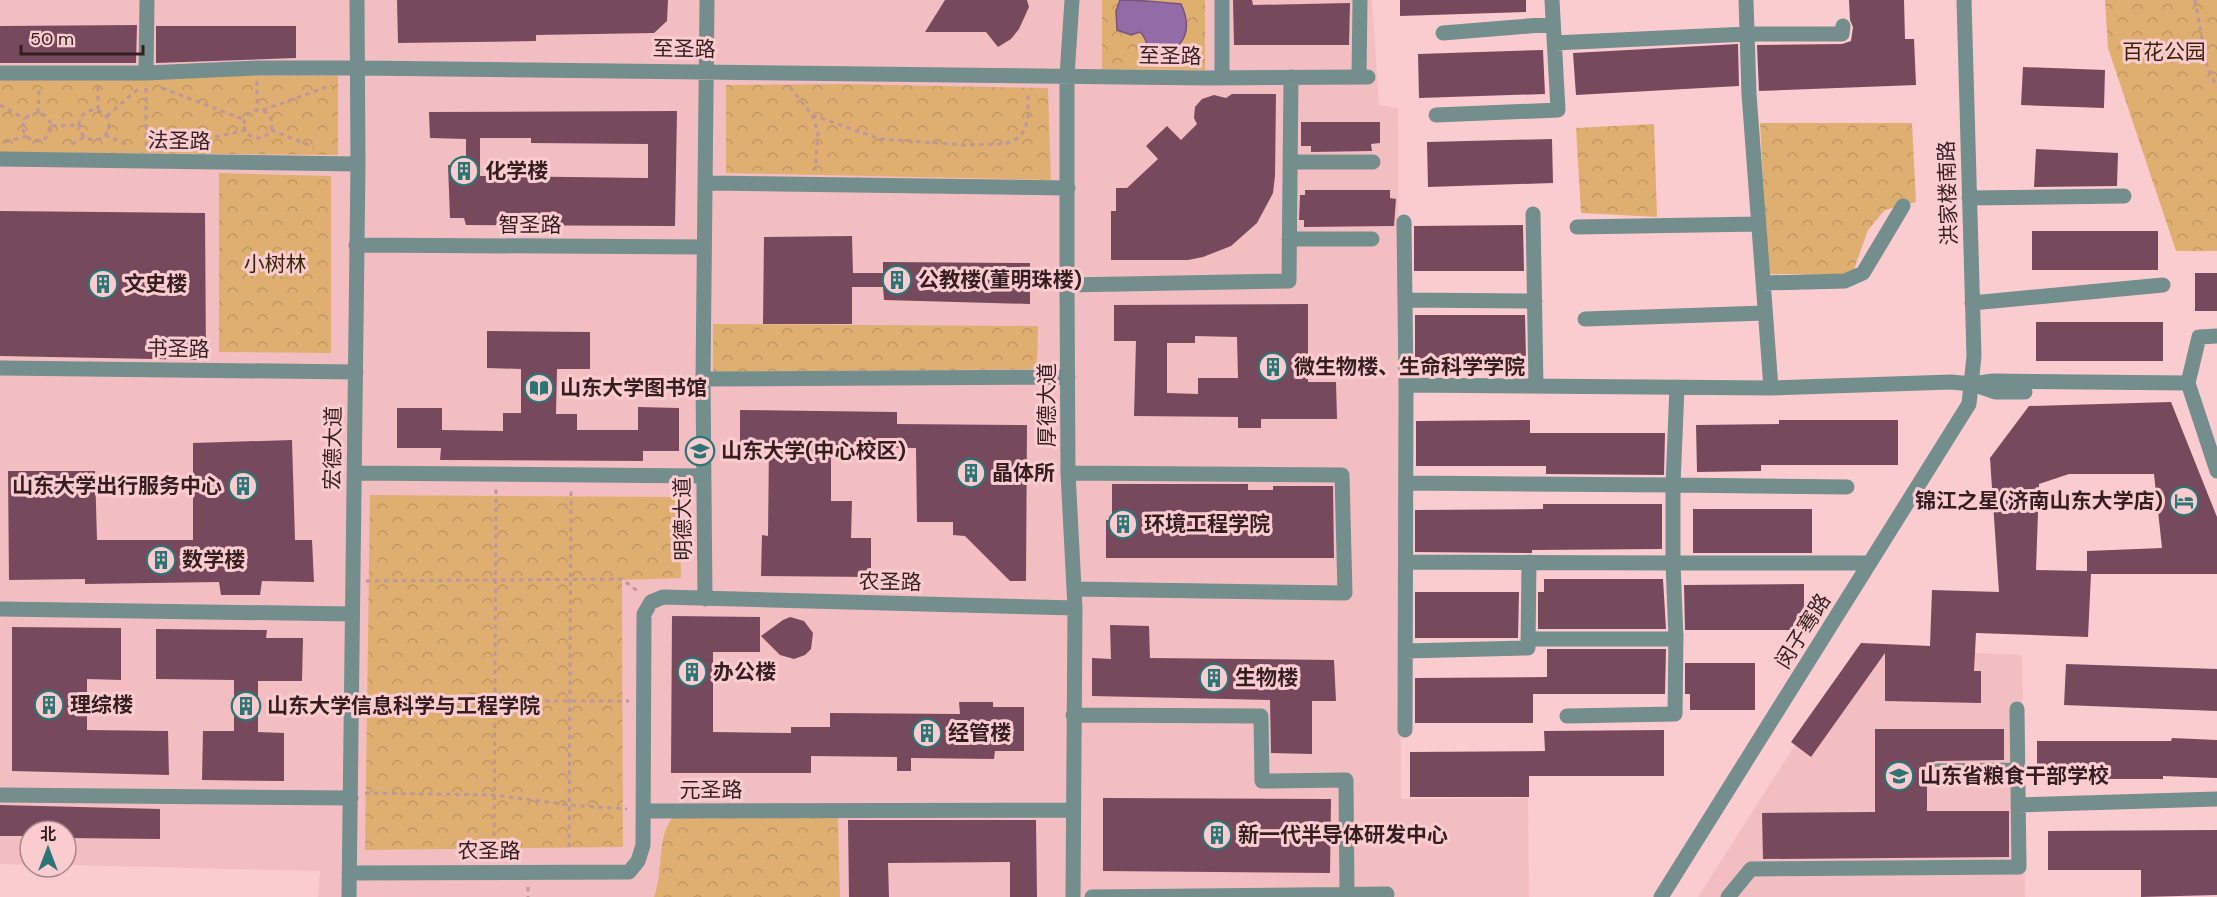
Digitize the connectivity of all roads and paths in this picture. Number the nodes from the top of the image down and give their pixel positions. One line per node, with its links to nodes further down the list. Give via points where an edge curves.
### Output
1 (147, 0): 26 (street)
2 (357, 0): 18 (street, 宏德大道)
3 (707, 0): 17 (street, 明德大道)
4 (1072, 0): 23 (street, 厚德大道)
5 (1222, 0): 24 (street)
6 (1360, 0): 25 (street, 至圣路, via 1363,77)
7 (1552, 0): 11 (street)
8 (1746, 0): 14 (street)
9 (1964, 0): 54 (street, 洪家楼南路)
10 (2195, 0): 28 (path, via 2207,67)
11 (1553, 24): 13 (street); 15 (street)
12 (1843, 27): 14 (street, via 1842,34)
13 (1443, 33)
14 (1747, 34): 15 (street); 58 (street)
15 (1554, 43): 35 (street, via 1558,110)
16 (257, 68): 18 (street, 至圣路); 26 (street, 至圣路); 31 (path)
17 (707, 70): 18 (street, 至圣路); 19 (street, 至圣路); 50 (street, 明德大道)
18 (358, 71): 32 (path); 49 (street, 宏德大道)
19 (777, 72): 23 (street, 至圣路); 34 (path)
20 (0, 73): 21 (street, 至圣路)
21 (40, 73): 22 (street, 至圣路); 33 (path)
22 (98, 73): 26 (street, 至圣路); 30 (path)
23 (1067, 76): 24 (street, 至圣路); 52 (street, 厚德大道)
24 (1222, 77): 25 (street, 至圣路)
25 (1291, 77): 47 (street)
26 (146, 78): 36 (path); 38 (path); 46 (path)
27 (1028, 87): 34 (path, via 1025,130 1005,144 879,139)
28 (2217, 87)
29 (0, 105): 37 (path)
30 (98, 110): 36 (path); 39 (path, via 87,111)
31 (257, 110): 32 (path); 38 (path)
32 (263, 110): 41 (path, via 272,122 267,135 255,137)
33 (38, 113): 37 (path); 40 (path, via 50,119)
34 (812, 115): 51 (path, via 818,132)
35 (1436, 115)
36 (107, 116): 39 (path, via 108,131 98,140 84,137)
37 (25, 119): 42 (path, via 23,128)
38 (245, 120): 41 (path)
39 (78, 125): 40 (path)
40 (52, 126): 42 (path, via 42,141)
41 (246, 130): 44 (path)
42 (27, 136): 43 (path)
43 (0, 143)
44 (180, 145)
45 (0, 159): 46 (street, 法圣路)
46 (147, 162): 49 (street, 法圣路)
47 (1291, 162): 48 (street); 60 (street)
48 (1373, 162)
49 (358, 164): 62 (street, 宏德大道)
50 (706, 183): 51 (street); 63 (street, 明德大道)
51 (814, 184): 52 (street)
52 (1068, 188): 65 (street, 厚德大道)
53 (2124, 196): 54 (street)
54 (1969, 198): 69 (street, 洪家楼南路)
55 (1903, 206): 64 (street, via 1863,273 1845,281)
56 (1533, 214): 68 (street)
57 (1404, 222): 67 (street)
58 (1759, 224): 59 (street); 64 (street)
59 (1577, 227)
60 (1289, 238): 61 (street); 65 (street, via 1289,281)
61 (1372, 239)
62 (356, 245): 63 (street, 智圣路); 74 (street, 宏德大道)
63 (704, 247): 76 (street, 明德大道)
64 (1763, 284): 70 (street)
65 (1067, 285): 75 (street, 厚德大道)
66 (2163, 285): 69 (street)
67 (1405, 300): 68 (street); 77 (street)
68 (1535, 301): 79 (street)
69 (1972, 303): 78 (street, 洪家楼南路)
70 (1765, 313): 71 (street); 81 (street)
71 (1585, 319)
72 (2217, 336): 82 (street, via 2199,337)
73 (0, 368): 74 (street, 书圣路)
74 (356, 372): 84 (street, 宏德大道)
75 (1068, 377): 76 (street); 85 (street, 厚德大道)
76 (703, 379): 88 (street, 明德大道)
77 (1406, 384): 79 (street); 89 (street)
78 (1972, 384): 81 (street); 82 (street, via 1992,381); 95 (street, 闵子骞路, via 1969,404)
79 (1536, 386): 80 (street)
80 (1677, 387): 81 (street); 90 (street)
81 (1771, 388)
82 (2190, 388): 83 (street)
83 (2217, 471)
84 (354, 473): 86 (street); 98 (street, 宏德大道)
85 (1068, 473): 99 (street, 厚德大道); 99 (street, via 1342,475 1345,593)
86 (496, 474): 87 (street); 96 (path)
87 (571, 475): 88 (street); 97 (path)
88 (703, 476): 100 (street, 明德大道)
89 (1406, 483): 90 (street); 92 (street)
90 (1673, 485): 91 (street); 94 (street)
91 (1847, 487)
92 (1406, 562): 93 (street); 107 (street)
93 (1529, 562): 94 (street); 106 (street)
94 (1673, 563): 95 (street); 105 (street)
95 (1870, 563): 134 (street, 闵子骞路)
96 (495, 580): 97 (path); 98 (path); 108 (path)
97 (571, 580): 101 (path, via 622,579); 109 (path)
98 (352, 581): 104 (street, 宏德大道)
99 (1074, 589): 102 (street, 厚德大道)
100 (705, 599): 101 (street, via 663,597); 102 (street, 农圣路)
101 (651, 602): 110 (street, via 644,614)
102 (1075, 608): 113 (street, 厚德大道)
103 (0, 609): 104 (street)
104 (352, 614): 111 (street, 宏德大道)
105 (1676, 634): 106 (street, via 1676,639); 114 (street, via 1675,714)
106 (1528, 639): 107 (street, via 1528,648)
107 (1406, 651): 115 (street)
108 (494, 701): 109 (path); 111 (path); 119 (path)
109 (570, 701): 110 (path); 122 (path)
110 (644, 702): 125 (street)
111 (352, 705): 120 (street, 宏德大道)
112 (2017, 709): 116 (street)
113 (1072, 715): 124 (street, 厚德大道); 130 (street, via 1262,716 1262,781 1346,780)
114 (1567, 716)
115 (1406, 730)
116 (2018, 770): 117 (street); 123 (street)
117 (1936, 771)
118 (0, 795): 120 (street)
119 (494, 795): 120 (path, via 366,792); 122 (path); 127 (path)
120 (351, 798): 128 (street, 宏德大道)
121 (2217, 798): 123 (street)
122 (570, 805): 125 (path); 126 (path)
123 (2018, 805): 135 (street, via 2019,867 1751,869)
124 (1072, 810): 125 (street, 元圣路); 132 (street, 厚德大道)
125 (644, 811): 128 (street, 农圣路, via 643,845 629,872)
126 (569, 847)
127 (494, 854)
128 (349, 873): 131 (street, 宏德大道)
129 (1387, 894): 130 (street)
130 (1347, 895): 133 (street)
131 (349, 897)
132 (1073, 897)
133 (1092, 897)
134 (1661, 897)
135 (1728, 897)

